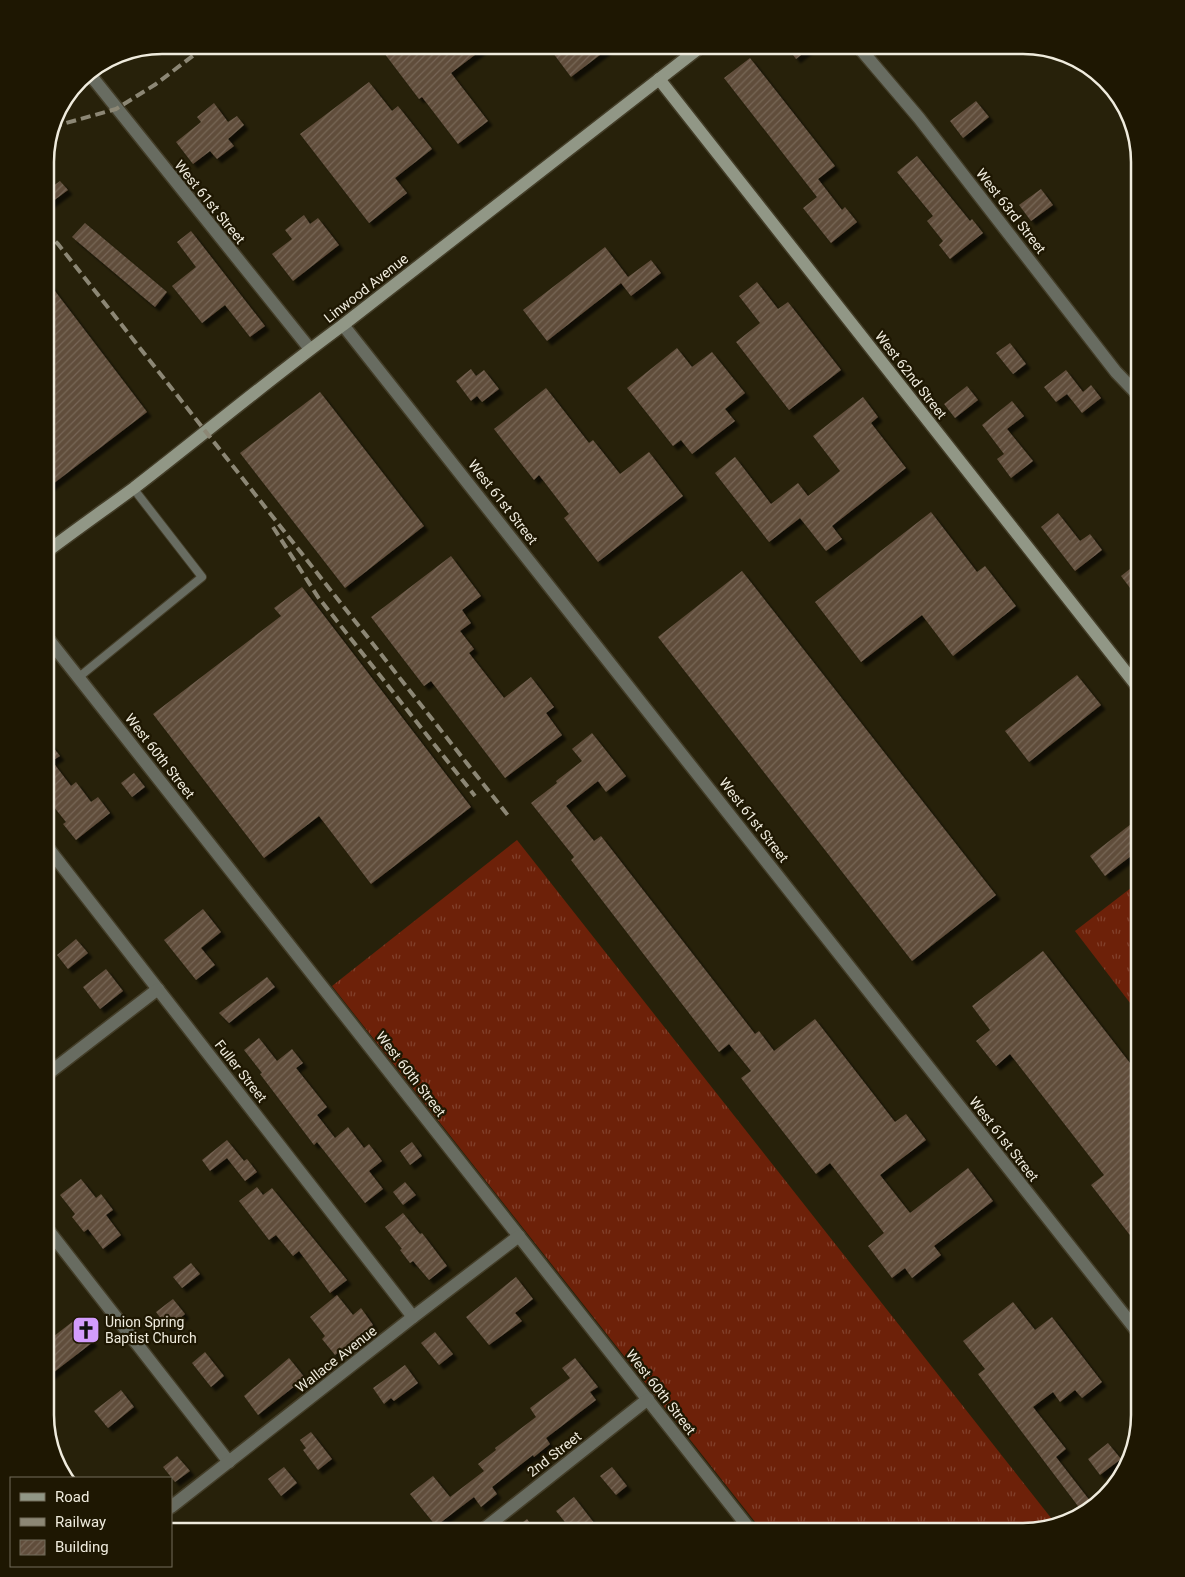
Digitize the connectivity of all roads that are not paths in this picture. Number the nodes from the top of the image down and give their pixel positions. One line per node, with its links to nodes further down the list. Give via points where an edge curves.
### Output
1 (691, 54): 4 (main road, Linwood Avenue)
2 (865, 54): 7 (street, West 63rd Street, via 919,118)
3 (93, 78): 6 (street, West 61st Street)
4 (659, 79): 5 (main road, Linwood Avenue); 13 (main road, West 62nd Street)
5 (344, 324): 6 (main road, Linwood Avenue); 20 (street, West 61st Street)
6 (310, 349): 8 (main road, Linwood Avenue)
7 (1131, 388)
8 (133, 488): 9 (main road, Linwood Avenue); 12 (lane, via 202,577)
9 (54, 546)
10 (54, 645): 11 (street, West 60th Street)
11 (56, 647): 12 (street, West 60th Street)
12 (79, 677): 17 (street, West 60th Street)
13 (1131, 679)
14 (54, 855): 15 (street, Fuller Street)
15 (158, 988): 16 (street); 19 (street, Fuller Street)
16 (54, 1069)
17 (519, 1236): 19 (street, Wallace Avenue); 21 (street, West 60th Street)
18 (54, 1237): 22 (street)
19 (413, 1317): 22 (street, Wallace Avenue)
20 (1131, 1324)
21 (648, 1399): 24 (street, 2nd Street); 25 (street, West 60th Street)
22 (230, 1462): 23 (street, Wallace Avenue)
23 (172, 1506)
24 (491, 1523)
25 (745, 1523)

